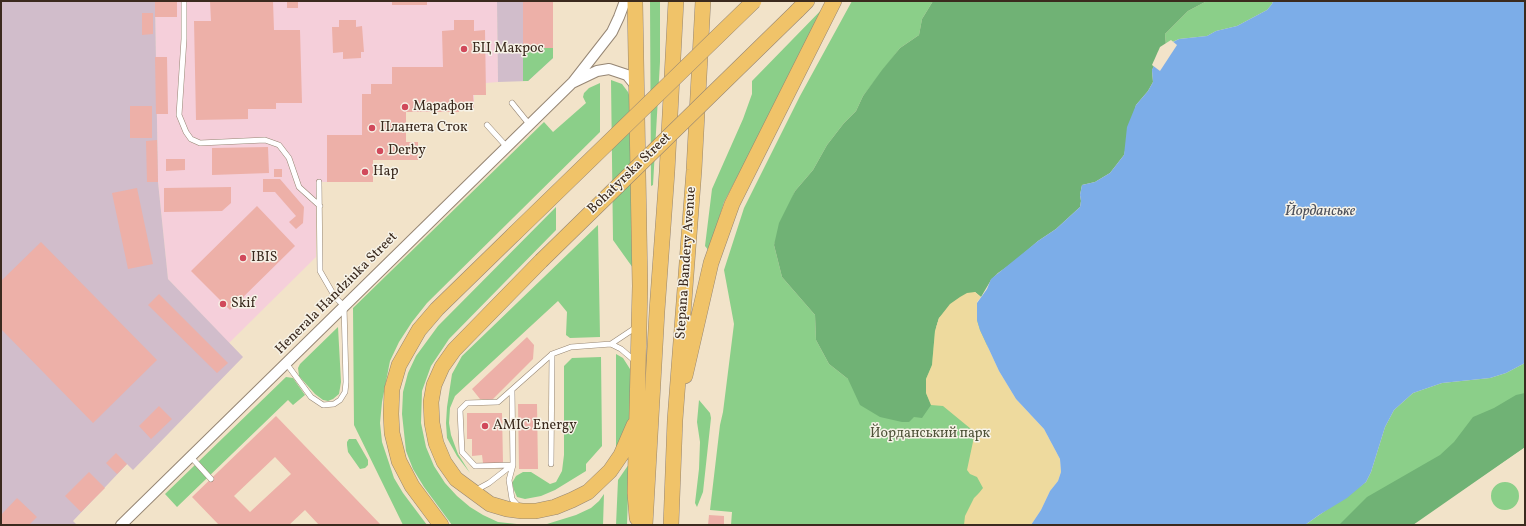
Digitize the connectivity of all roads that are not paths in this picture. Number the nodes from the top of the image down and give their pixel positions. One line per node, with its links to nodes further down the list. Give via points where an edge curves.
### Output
1 (184, 1): 16 (lane, via 179,115 186,132 191,139 200,143 265,140 279,145 289,158 299,187)
2 (625, 1): 9 (street, Henerala Handziuka Street, via 612,32)
3 (635, 1): 10 (main road)
4 (676, 1): 35 (main road, Stepana Bandery Avenue)
5 (703, 1): 25 (main road, Stepana Bandery Avenue, via 694,170)
6 (754, 1): 33 (main road, bridge, via 437,309 419,330 399,365 392,389 392,433 399,461 412,486)
7 (834, 1): 25 (main road, via 732,204 711,264)
8 (802, 6): 30 (main road, Bohatyrska Street, bridge, via 541,261 454,350 442,367 434,385 431,402 436,443 444,462 456,479)
9 (572, 82): 10 (street, Henerala Handziuka Street, via 597,70 609,69 626,75); 12 (street, Henerala Handziuka Street)
10 (636, 86): 18 (main road)
11 (512, 103): 12 (lane)
12 (529, 124): 14 (street, Henerala Handziuka Street)
13 (487, 125): 14 (lane)
14 (506, 146): 17 (street, Henerala Handziuka Street)
15 (319, 182): 16 (lane)
16 (320, 206): 17 (lane, via 320,271 335,297)
17 (344, 306): 21 (street, Henerala Handziuka Street); 21 (lane, via 346,382 345,392 340,400 334,404 324,405 311,398)
18 (639, 325): 19 (lane); 22 (main road)
19 (611, 344): 20 (lane, via 571,347); 22 (lane, via 624,351)
20 (552, 354): 23 (lane); 27 (lane)
21 (286, 363): 26 (street, Henerala Handziuka Street)
22 (638, 364): 24 (main road)
23 (512, 391): 28 (lane); 28 (lane, via 498,402 466,403 460,410 462,452 475,466)
24 (637, 414): 31 (main road, Bohatyrska Street, via 621,455 610,471 588,492 555,507); 34 (main road)
25 (675, 420): 36 (main road, Stepana Bandery Avenue)
26 (191, 457): 29 (lane); 32 (street, Henerala Handziuka Street)
27 (552, 464)
28 (513, 465): 30 (lane); 31 (lane, via 509,480 512,499)
29 (211, 479)
30 (472, 492): 31 (main road, Bohatyrska Street, via 490,504)
31 (522, 511)
32 (120, 525)
33 (441, 525)
34 (638, 525)
35 (645, 525)
36 (670, 525)

